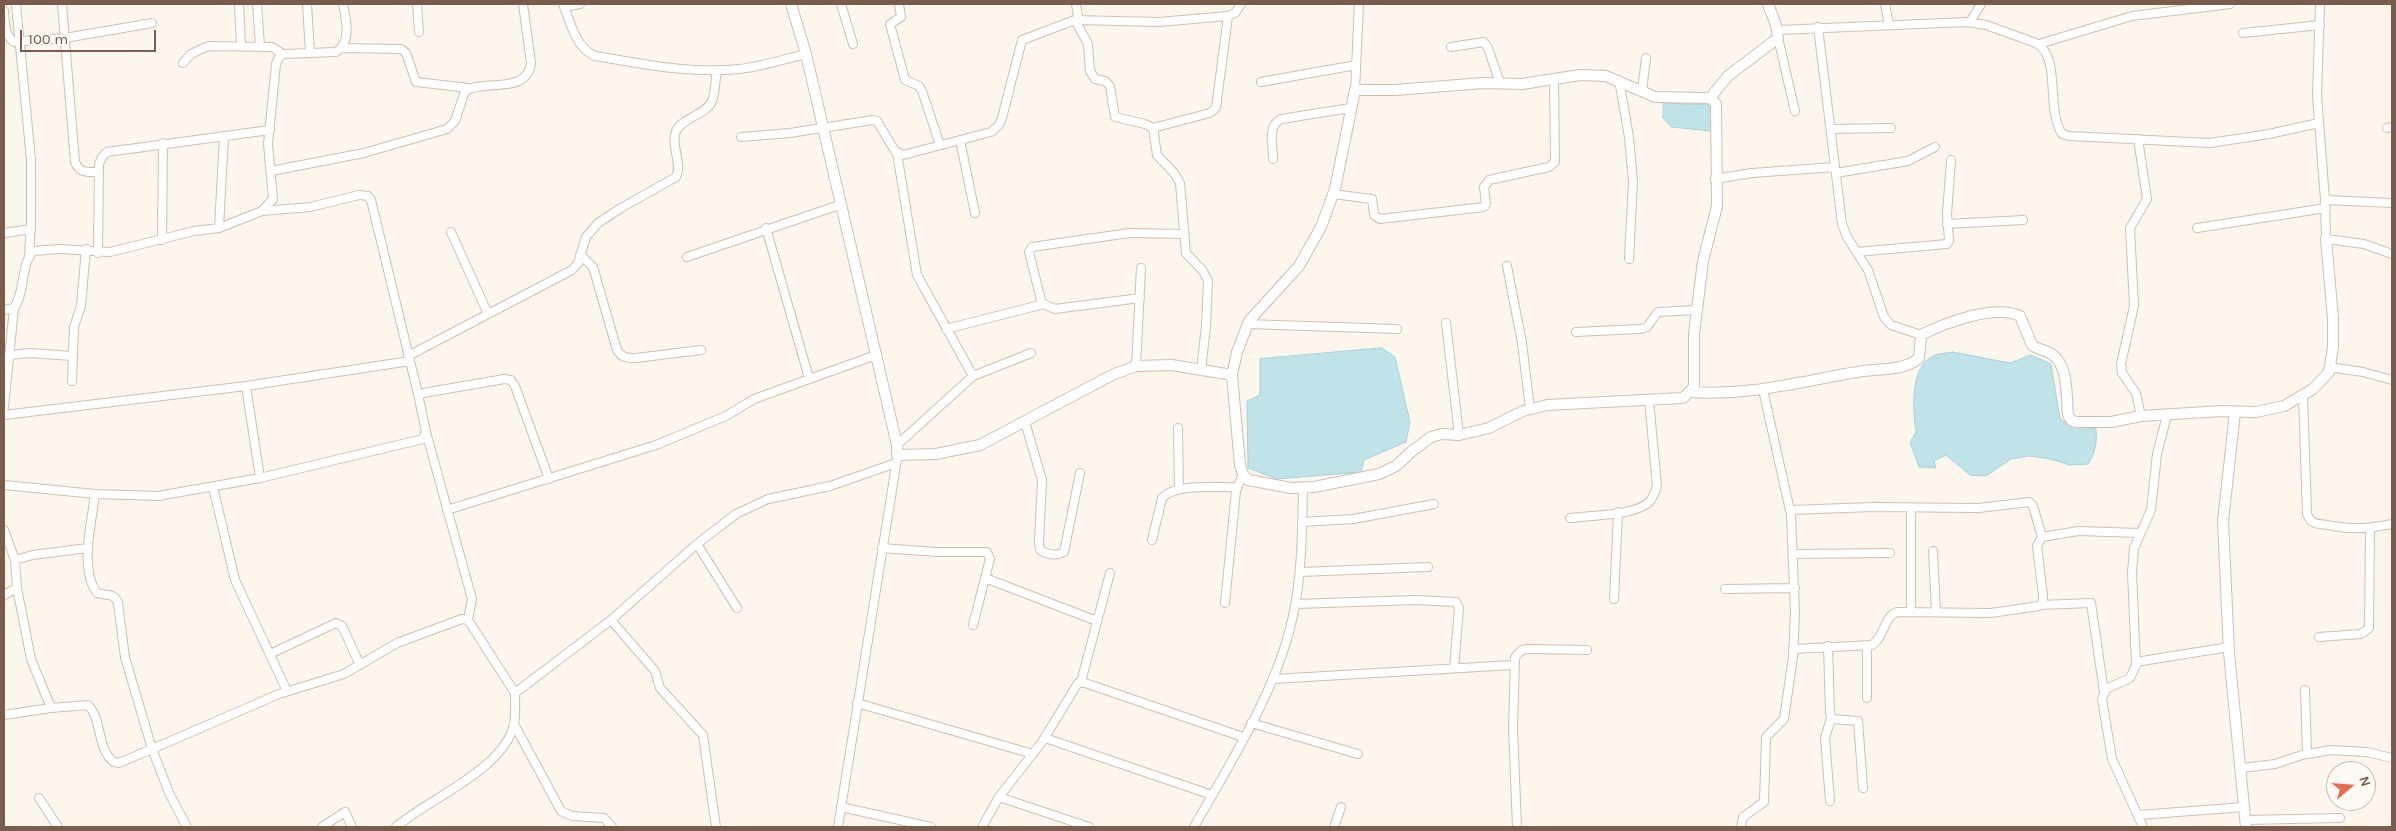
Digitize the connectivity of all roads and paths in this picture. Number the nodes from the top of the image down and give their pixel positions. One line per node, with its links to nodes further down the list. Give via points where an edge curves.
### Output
1 (16, 4): 34 (street)
2 (62, 4): 33 (street)
3 (239, 4): 37 (street)
4 (257, 4): 38 (street)
5 (308, 4): 41 (street)
6 (343, 4): 40 (street, via 346,39)
7 (417, 4): 30 (street)
8 (523, 4): 52 (street, via 530,73 519,82)
9 (580, 4): 21 (street)
10 (792, 4): 43 (street)
11 (841, 4): 35 (street)
12 (899, 4): 69 (street, via 901,17 890,24 905,80 919,86 922,91)
13 (1076, 4): 24 (street, via 1078,17)
14 (1241, 4): 23 (street, via 1235,14)
15 (1359, 4): 46 (street)
16 (1768, 4): 32 (street)
17 (1885, 4): 27 (street)
18 (1981, 4): 25 (street)
19 (2230, 4): 36 (street, via 2132,16)
20 (2320, 4): 28 (street)
21 (564, 5): 47 (street, via 579,45 595,56 667,68)
22 (4, 11): 34 (street, via 10,39)
23 (1228, 16): 24 (street, via 1159,22); 60 (street, via 1216,108 1210,113)
24 (1075, 20): 60 (street, via 1088,44 1090,71 1095,79 1105,80 1110,86 1116,117); 67 (street, via 1022,40 999,125 991,132)
25 (1970, 22): 27 (street); 36 (street)
26 (152, 23): 33 (street)
27 (1889, 25): 29 (street)
28 (2320, 25): 31 (street); 58 (street)
29 (1818, 27): 32 (street); 62 (street)
30 (419, 32)
31 (2243, 33)
32 (1778, 34): 55 (street, via 1733,72); 57 (street)
33 (65, 38): 34 (street); 76 (street, via 75,162 83,172)
34 (20, 42): 89 (street, via 31,160)
35 (853, 44)
36 (2039, 44): 66 (street, via 2050,59 2053,106 2062,134)
37 (241, 46): 38 (street); 45 (street, via 208,46 191,54)
38 (260, 46): 42 (street, via 272,47)
39 (1451, 46): 51 (street, via 1484,42)
40 (342, 48): 41 (street, via 336,52); 52 (street, via 402,49 416,82)
41 (310, 52): 42 (street)
42 (283, 54): 63 (street, via 276,64)
43 (806, 54): 47 (street); 59 (street)
44 (1646, 58): 54 (street)
45 (183, 63)
46 (1356, 65): 50 (street); 53 (street)
47 (717, 70): 99 (street, via 708,106 679,126 675,133 676,178 598,223 586,237)
48 (1554, 80): 49 (street, via 1580,75); 51 (street); 78 (street, via 1555,162 1549,167 1488,180 1484,187 1484,207 1380,219 1374,215 1373,201 1368,197)
49 (1619, 80): 54 (street); 102 (street, via 1632,182)
50 (1261, 82)
51 (1500, 83): 53 (street)
52 (470, 88): 75 (street, via 465,91 455,122 447,129 364,153)
53 (1355, 90): 56 (street)
54 (1642, 91): 55 (street, via 1655,97)
55 (1710, 98): 77 (street, via 1716,104)
56 (1351, 108): 72 (street, via 1276,121 1272,129); 78 (street)
57 (1795, 111)
58 (2319, 123): 66 (street, via 2219,142 2191,144); 81 (street)
59 (824, 127): 65 (street); 71 (street, via 875,120); 80 (street)
60 (1153, 128): 92 (street, via 1157,155 1180,183)
61 (1891, 128): 62 (street)
62 (1831, 129): 74 (street)
63 (270, 130): 64 (street); 75 (street, via 268,158)
64 (224, 136): 68 (street); 86 (street)
65 (742, 137)
66 (2138, 138): 142 (street, via 2147,199 2130,228 2134,306 2121,364 2122,373 2136,393)
67 (960, 140): 69 (street); 83 (street)
68 (163, 143): 76 (street, via 107,152 102,157); 94 (street)
69 (940, 145): 71 (street, via 903,155)
70 (1935, 147): 74 (street, via 1908,161)
71 (897, 153): 113 (street, via 915,268)
72 (1273, 159)
73 (1951, 160): 85 (street)
74 (1836, 170): 77 (street, via 1752,173); 96 (street, via 1842,224)
75 (271, 171): 82 (street, via 273,199)
76 (99, 172): 97 (street)
77 (1715, 179): 109 (street, via 1717,206 1703,261)
78 (1333, 194): 112 (street, via 1321,226 1299,266)
79 (2392, 203): 81 (street)
80 (842, 204): 87 (street); 119 (street)
81 (2325, 204): 88 (street); 93 (street)
82 (262, 211): 86 (street); 122 (street, via 310,207 359,195 368,196)
83 (975, 213)
84 (2023, 220): 85 (street)
85 (1947, 224): 96 (street, via 1947,244)
86 (219, 228): 94 (street)
87 (766, 228): 101 (street); 128 (street)
88 (2198, 228)
89 (31, 229): 91 (street); 100 (street)
90 (451, 232): 110 (street)
91 (4, 233)
92 (1184, 234): 106 (street, via 1129,233 1032,247 1029,252); 125 (street, via 1188,258 1203,271 1208,281)
93 (2326, 239): 98 (street, via 2364,244); 124 (street, via 2333,319)
94 (162, 240): 97 (street)
95 (86, 249): 97 (street); 100 (street, via 34,251); 121 (street)
96 (1857, 252): 116 (street, via 1868,270 1884,317 1891,325)
97 (98, 253)
98 (2392, 254)
99 (580, 255): 110 (street, via 577,266 572,270); 117 (street, via 593,267 621,355 636,358)
100 (29, 256): 107 (street)
101 (687, 256)
102 (1629, 259)
103 (1507, 266): 138 (street, via 1522,343)
104 (1141, 268): 105 (street)
105 (1140, 298): 106 (street, via 1055,309); 123 (street)
106 (1041, 303): 113 (street)
107 (14, 308): 108 (street); 120 (street)
108 (4, 310)
109 (1697, 310): 115 (street, via 1658,312 1647,327 1640,330); 133 (street, via 1692,365 1694,386)
110 (488, 314): 122 (street)
111 (1446, 322): 146 (street)
112 (1248, 324): 114 (street); 127 (street)
113 (946, 329): 126 (street)
114 (1397, 329)
115 (1576, 332)
116 (1921, 335): 132 (street, via 1919,358 1913,364); 142 (street, via 1937,327 1996,311 2012,312 2020,316 2032,345 2049,352 2059,361 2071,420 2110,422)
117 (701, 350)
118 (1031, 354): 126 (street)
119 (876, 355): 128 (street); 147 (street)
120 (10, 356): 121 (street, via 30,353); 137 (street)
121 (72, 356): 130 (street)
122 (409, 358): 131 (street); 134 (street)
123 (1136, 366): 125 (street, via 1172,365); 143 (street, via 1112,375)
124 (2329, 367): 129 (street); 135 (street, via 2329,372 2314,389)
125 (1200, 370): 127 (street)
126 (974, 376): 147 (street)
127 (1232, 376): 149 (street)
128 (809, 378): 151 (street, via 754,398 726,416 656,445)
129 (2392, 380)
130 (72, 381)
131 (246, 386): 141 (street); 150 (street)
132 (1763, 390): 133 (street); 161 (street)
133 (1689, 392): 136 (street, via 1683,398)
134 (418, 394): 145 (street); 151 (street, via 511,380)
135 (2303, 395): 139 (street, via 2284,406 2256,412); 166 (street, via 2307,514 2310,520 2317,525 2352,530)
136 (1649, 400): 138 (street, via 1547,405); 162 (street, via 1657,486 1649,502)
137 (4, 407)
138 (1530, 409): 146 (street, via 1489,428)
139 (2235, 412): 140 (street); 200 (street, via 2222,521)
140 (2167, 414): 142 (street); 168 (street, via 2157,454 2152,510)
141 (4, 415)
142 (2141, 416)
143 (1025, 422): 147 (street, via 980,445 936,454); 148 (street, via 1042,480 1039,543 1040,550 1045,553 1058,555 1064,552)
144 (1178, 428): 156 (street)
145 (426, 432): 150 (street, via 420,441); 160 (street)
146 (1459, 435): 155 (street, via 1431,437 1396,466 1379,474)
147 (897, 454): 171 (street, via 830,486 758,502 736,514); 173 (street)
148 (1080, 473)
149 (1243, 474): 154 (street); 155 (street, via 1248,480)
150 (260, 478): 153 (street)
151 (549, 480): 160 (street)
152 (4, 485): 157 (street)
153 (213, 487): 157 (street, via 158,496); 203 (street, via 236,580)
154 (1237, 487): 156 (street); 187 (street)
155 (1303, 488): 164 (street)
156 (1180, 489): 170 (street, via 1162,498)
157 (95, 494): 172 (street)
158 (1434, 504): 164 (street, via 1353,519)
159 (1911, 508): 161 (street); 169 (street, via 1979,508 2029,502); 191 (street)
160 (446, 510): 193 (street, via 472,599)
161 (1790, 510): 176 (street)
162 (1618, 512): 163 (street); 186 (street)
163 (1570, 518)
164 (1302, 522): 179 (street)
165 (2392, 524): 166 (street)
166 (2370, 528): 197 (street, via 2368,628 2361,634)
167 (4, 530): 177 (street)
168 (2140, 533): 169 (street, via 2078,531); 204 (street, via 2134,548 2132,572)
169 (2042, 537): 189 (street, via 2037,546 2043,595)
170 (1152, 540)
171 (697, 544): 190 (street); 194 (street)
172 (88, 548): 177 (street); 223 (street, via 94,589 97,593 116,597 118,603 124,657)
173 (882, 548): 181 (street, via 987,552 990,558); 215 (street)
174 (1933, 551): 192 (street)
175 (1890, 553): 176 (street)
176 (1794, 554): 183 (street)
177 (15, 560): 182 (street)
178 (1428, 567): 179 (street)
179 (1300, 572): 188 (street)
180 (1110, 573): 195 (street)
181 (985, 578): 195 (street); 196 (street)
182 (17, 588): 185 (street); 216 (street, via 31,659)
183 (1795, 588): 184 (street); 201 (street)
184 (1725, 589)
185 (4, 595)
186 (1614, 599)
187 (1225, 604)
188 (1296, 604): 207 (street, via 1415,600 1456,602 1459,608); 208 (street)
189 (2040, 605): 192 (street, via 1992,613); 212 (street, via 2091,603)
190 (737, 608)
191 (1912, 612): 192 (street); 199 (street, via 1892,614 1881,637)
192 (1936, 612)
193 (468, 620): 205 (street, via 462,619 397,643); 213 (street)
194 (611, 620): 213 (street); 246 (street, via 654,670 660,688 703,735)
195 (1097, 621): 209 (street)
196 (973, 625)
197 (2319, 636)
198 (1828, 646): 199 (street); 201 (street); 218 (street)
199 (1867, 646): 214 (street)
200 (2229, 647): 204 (street); 228 (street)
201 (1793, 648): 254 (street, via 1784,718 1766,737 1764,802 1743,817)
202 (1587, 650): 206 (street, via 1522,650 1514,657)
203 (270, 654): 205 (street, via 336,623 342,626); 211 (street)
204 (2136, 662): 212 (street, via 2130,678)
205 (360, 665): 211 (street, via 337,677)
206 (1513, 665): 207 (street); 253 (street)
207 (1454, 668): 208 (street)
208 (1273, 679): 219 (street)
209 (1081, 682): 221 (street); 222 (street, via 1075,685)
210 (2305, 690): 226 (street)
211 (287, 691): 223 (street)
212 (2104, 692): 237 (street, via 2102,699 2112,759)
213 (515, 693): 220 (street)
214 (1867, 698)
215 (857, 703): 224 (street); 234 (street)
216 (51, 708): 217 (street); 223 (street, via 88,706 94,714 105,752 114,762 120,763)
217 (4, 715)
218 (1831, 718): 229 (street, via 1858,721); 233 (street, via 1825,738)
219 (1251, 723): 221 (street); 225 (street)
220 (514, 724): 244 (street, via 500,752 463,782); 245 (street, via 561,810 572,816 604,818)
221 (1243, 737): 230 (street)
222 (1045, 738): 224 (street); 230 (street)
223 (152, 748): 241 (street, via 170,795)
224 (1033, 754): 231 (street)
225 (1358, 754)
226 (2306, 754): 227 (street, via 2330,750 2367,752); 228 (street, via 2275,764)
227 (2392, 758)
228 (2242, 768): 236 (street)
229 (1863, 788)
230 (1212, 795): 251 (street)
231 (999, 797): 249 (street); 250 (street)
232 (39, 798): 240 (street)
233 (1830, 801)
234 (841, 807): 247 (street); 248 (street)
235 (1341, 807): 252 (street)
236 (2245, 808): 237 (street); 239 (street)
237 (2138, 815): 255 (street)
238 (2340, 818): 239 (street)
239 (2246, 823)
240 (58, 827)
241 (188, 827)
242 (322, 827): 243 (street, via 345,812)
243 (352, 827)
244 (396, 827)
245 (612, 827)
246 (716, 827)
247 (838, 827)
248 (931, 827)
249 (982, 827)
250 (1089, 827)
251 (1194, 827)
252 (1334, 827)
253 (1517, 827)
254 (1741, 827)
255 (2143, 827)

